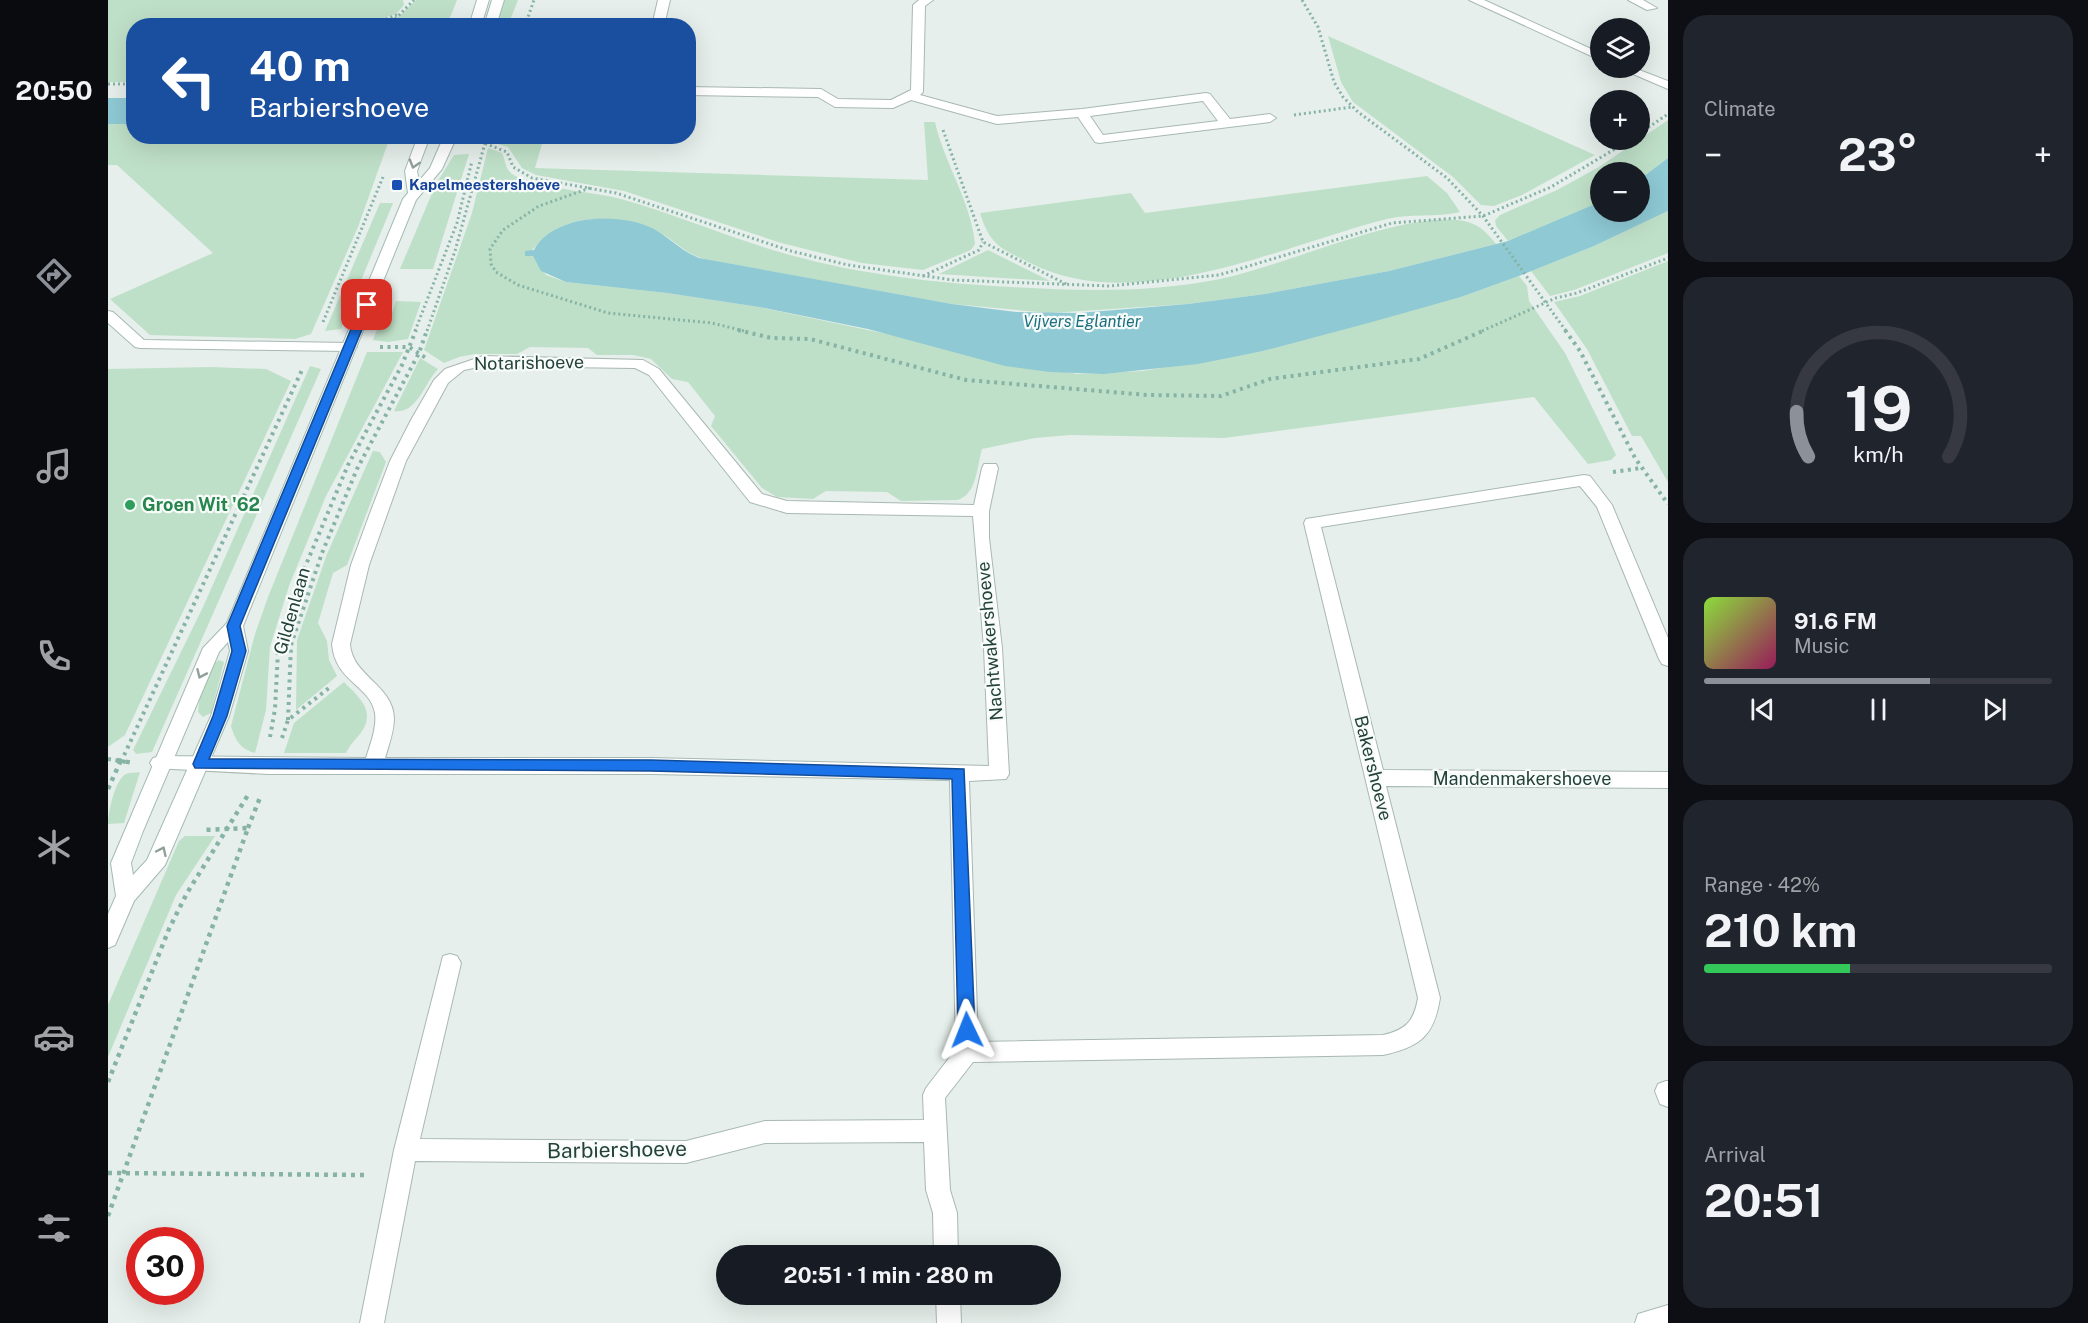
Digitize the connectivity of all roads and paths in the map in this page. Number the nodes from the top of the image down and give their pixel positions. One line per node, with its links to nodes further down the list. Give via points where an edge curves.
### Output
1 (406, 0): 11 (path)
2 (414, 0): 11 (path)
3 (483, 0): 16 (street)
4 (498, 0): 17 (street)
5 (534, 0): 18 (path)
6 (664, 0): 19 (street)
7 (927, 0): 26 (street, via 919,5 917,92)
8 (1302, 0): 28 (path, via 1318,27 1337,89)
9 (1475, 0): 20 (street)
10 (1634, 0): 12 (street)
11 (408, 5): 13 (path)
12 (1651, 8)
13 (398, 14): 14 (path); 15 (path)
14 (388, 18)
15 (395, 18)
16 (477, 18)
17 (492, 18)
18 (528, 18)
19 (660, 18)
20 (1590, 52)
21 (1650, 78): 24 (street)
22 (108, 84): 23 (path)
23 (126, 84)
24 (1668, 85)
25 (696, 91): 26 (street, via 820,93 835,103 893,104)
26 (910, 96): 27 (street)
27 (942, 105): 29 (street, via 997,120); 43 (path, via 944,136)
28 (1352, 107): 31 (path); 42 (path, via 1441,173)
29 (1082, 112): 32 (street, via 1206,97); 32 (street, via 1100,139)
30 (1668, 114): 33 (path)
31 (1270, 118): 32 (street)
32 (1226, 123)
33 (1650, 126)
34 (421, 144): 41 (street, one-way to 41, via 411,171)
35 (447, 144): 41 (street, via 436,169)
36 (476, 144): 58 (path, Gildenlaan, via 458,222 435,285 402,365 333,495 294,596 278,651 269,742)
37 (490, 144): 40 (path, via 507,152 513,167 525,176)
38 (1615, 150): 42 (path, via 1551,187)
39 (385, 170): 49 (path)
40 (590, 188): 45 (path, via 791,251); 47 (path, via 539,206 503,230 490,249 496,272 518,285 597,310 712,322 771,338 810,339 966,380 1148,395 1221,396 1270,379 1419,359)
41 (414, 191): 50 (street)
42 (1483, 216): 46 (path, via 1392,223 1197,279); 47 (path)
43 (983, 242): 45 (path, via 979,250); 46 (path)
44 (1668, 258): 47 (path)
45 (921, 277): 46 (path)
46 (1071, 286)
47 (1547, 303): 52 (path, via 1580,351 1635,458)
48 (108, 315): 49 (street, via 140,344)
49 (313, 347): 50 (street); 63 (path)
50 (350, 347): 54 (street)
51 (990, 468): 53 (street, Nachtwakershoeve)
52 (1668, 504)
53 (981, 511): 59 (street, Notarishoeve, via 786,507 766,503 756,498 654,372 638,363 483,361 459,367 441,380 398,461 360,565 341,644 344,662 380,700 385,712); 60 (street, Nachtwakershoeve, via 999,774)
54 (234, 626): 56 (street, one-way to 56, via 212,648); 57 (street, via 239,651 220,716)
55 (1668, 659): 61 (street, Bakershoeve, via 1604,505 1584,480 1312,523)
56 (160, 763): 57 (street); 65 (street, via 121,863)
57 (200, 764): 58 (street); 65 (street, one-way to 57, via 155,865)
58 (259, 766): 59 (street); 64 (path, Gildenlaan)
59 (373, 766): 60 (street, via 651,766)
60 (959, 773): 68 (street)
61 (1375, 778): 62 (street, Mandenmakershoeve); 68 (street, Bakershoeve, via 1429,998 1427,1016 1418,1032 1383,1045)
62 (1668, 780)
63 (108, 789)
64 (229, 830): 69 (path, Gildenlaan, via 171,923); 73 (path, via 248,828)
65 (126, 896): 66 (street)
66 (108, 939)
67 (450, 963): 71 (street)
68 (967, 1052): 70 (street, via 934,1095)
69 (108, 1082)
70 (935, 1131): 71 (street, Barbiershoeve, via 765,1132 686,1152); 76 (street)
71 (406, 1150): 74 (street)
72 (108, 1173): 73 (path)
73 (123, 1173): 74 (path); 75 (path)
74 (401, 1176): 79 (street)
75 (108, 1216)
76 (946, 1245)
77 (948, 1305): 80 (street)
78 (1668, 1317): 81 (street)
79 (372, 1323)
80 (949, 1323)
81 (1647, 1323)

